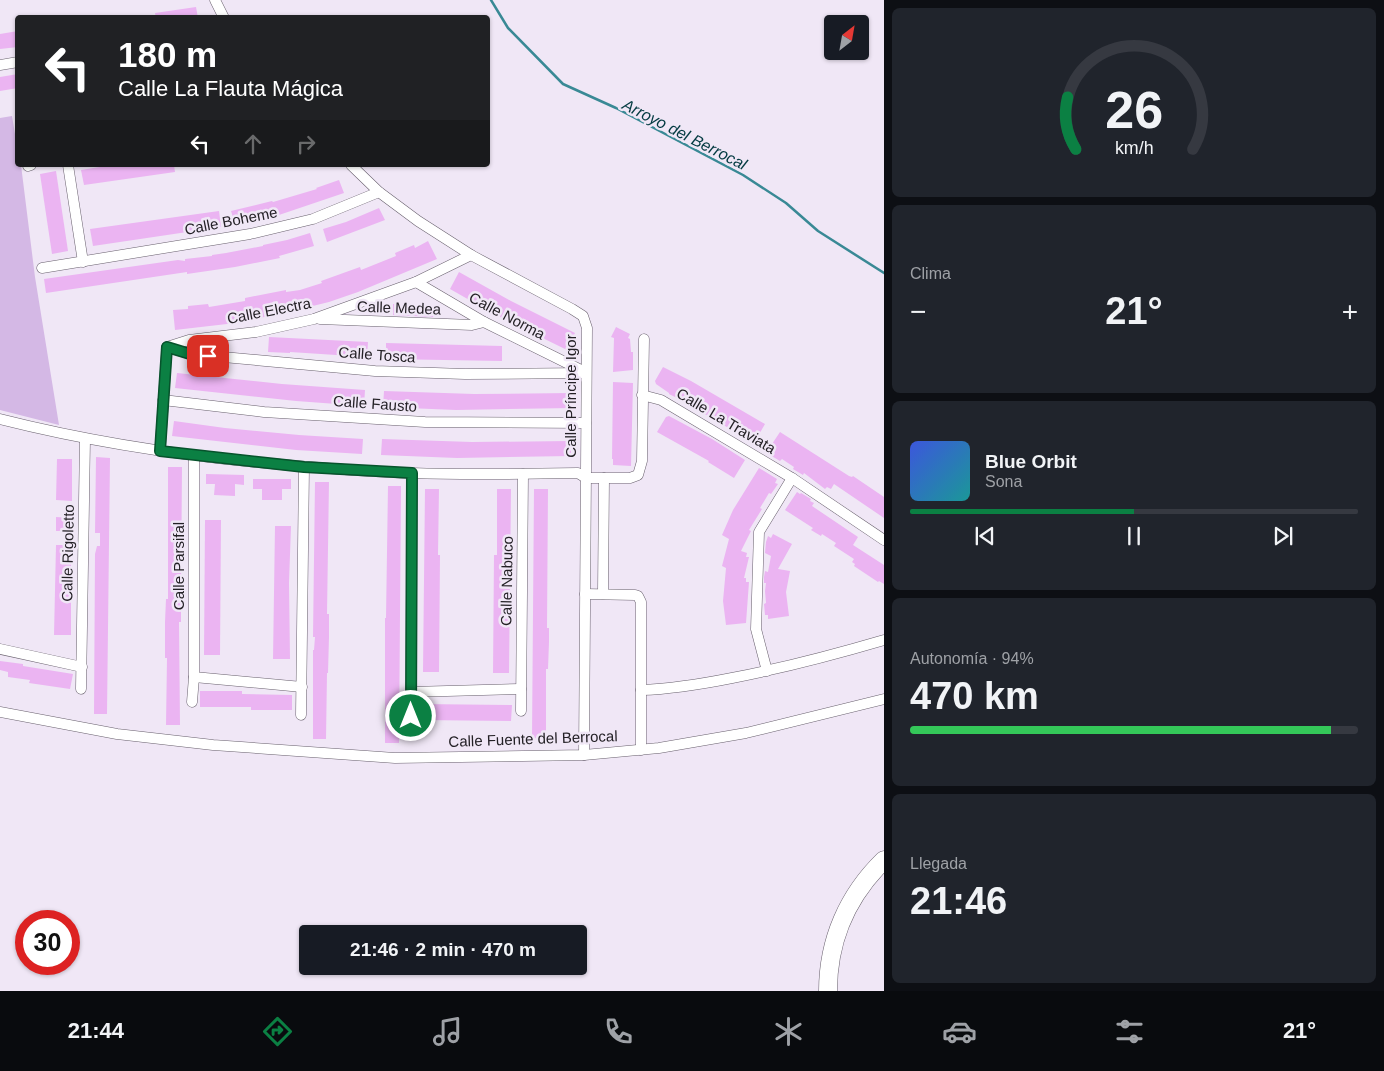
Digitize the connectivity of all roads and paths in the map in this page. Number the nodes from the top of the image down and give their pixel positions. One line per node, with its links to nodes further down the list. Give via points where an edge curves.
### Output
1 (215, 0): 2 (street)
2 (222, 15)
3 (15, 62): 4 (street)
4 (0, 65)
5 (68, 167): 9 (street)
6 (353, 167): 7 (street, Calle Príncipe Igor)
7 (379, 192): 8 (street, Calle Príncipe Igor); 9 (street, Calle Boheme, via 313,218 250,234)
8 (470, 255): 11 (street, Calle Electra); 16 (street, Calle Príncipe Igor, via 583,316 587,328)
9 (83, 262): 10 (street, Calle Boheme)
10 (42, 268)
11 (416, 282): 12 (street, Calle Electra); 13 (street, Calle Norma)
12 (314, 319): 13 (street, Calle Medea, via 472,325); 15 (street, Calle Electra, via 256,332 189,340)
13 (484, 322): 16 (street, Calle Norma)
14 (644, 339): 17 (street)
15 (167, 347): 16 (street, Calle Tosca, via 190,354 375,371); 18 (street)
16 (586, 373): 20 (street, Calle Príncipe Igor)
17 (642, 395): 28 (street, via 642,461 638,475); 29 (street, Calle La Traviata, via 661,400)
18 (163, 400): 20 (street, Calle Fausto, via 264,412 425,422); 22 (street)
19 (0, 419): 21 (street)
20 (586, 423): 27 (street, Calle Príncipe Igor)
21 (85, 439): 22 (street); 35 (street, Calle Rigoletto)
22 (160, 451): 23 (street)
23 (194, 455): 24 (street); 37 (street, Calle Parsifal)
24 (304, 467): 25 (street); 38 (street)
25 (412, 473): 26 (street); 42 (street)
26 (523, 474): 27 (street, via 578,474); 40 (street, Calle Nabuco)
27 (586, 478): 28 (street); 31 (street, Calle Príncipe Igor)
28 (604, 478): 32 (street)
29 (792, 478): 30 (street, Calle La Traviata); 36 (street, via 759,532 756,629)
30 (884, 540)
31 (585, 594): 32 (street); 50 (street, Calle Príncipe Igor)
32 (603, 594): 41 (street, via 635,595 641,602)
33 (884, 640): 36 (street)
34 (0, 649): 35 (street)
35 (82, 667): 39 (street, Calle Rigoletto)
36 (767, 671): 41 (street, via 697,685)
37 (194, 678): 38 (street); 44 (street, Calle Parsifal)
38 (302, 687): 47 (street)
39 (81, 689)
40 (521, 689): 42 (street); 45 (street, Calle Nabuco)
41 (641, 690): 49 (street)
42 (411, 692): 48 (street)
43 (884, 699): 49 (street, Calle Fuente del Berrocal, via 746,733)
44 (192, 702)
45 (521, 711)
46 (0, 712): 50 (street, Calle Fuente del Berrocal, via 117,734 223,746 395,758)
47 (301, 715)
48 (411, 716)
49 (641, 750): 50 (street, Calle Fuente del Berrocal)
50 (584, 755)
51 (884, 860): 53 (highway, via 848,906 830,958)
52 (884, 873): 54 (highway, via 866,896 845,937 838,967)
53 (828, 991)
54 (837, 991)

